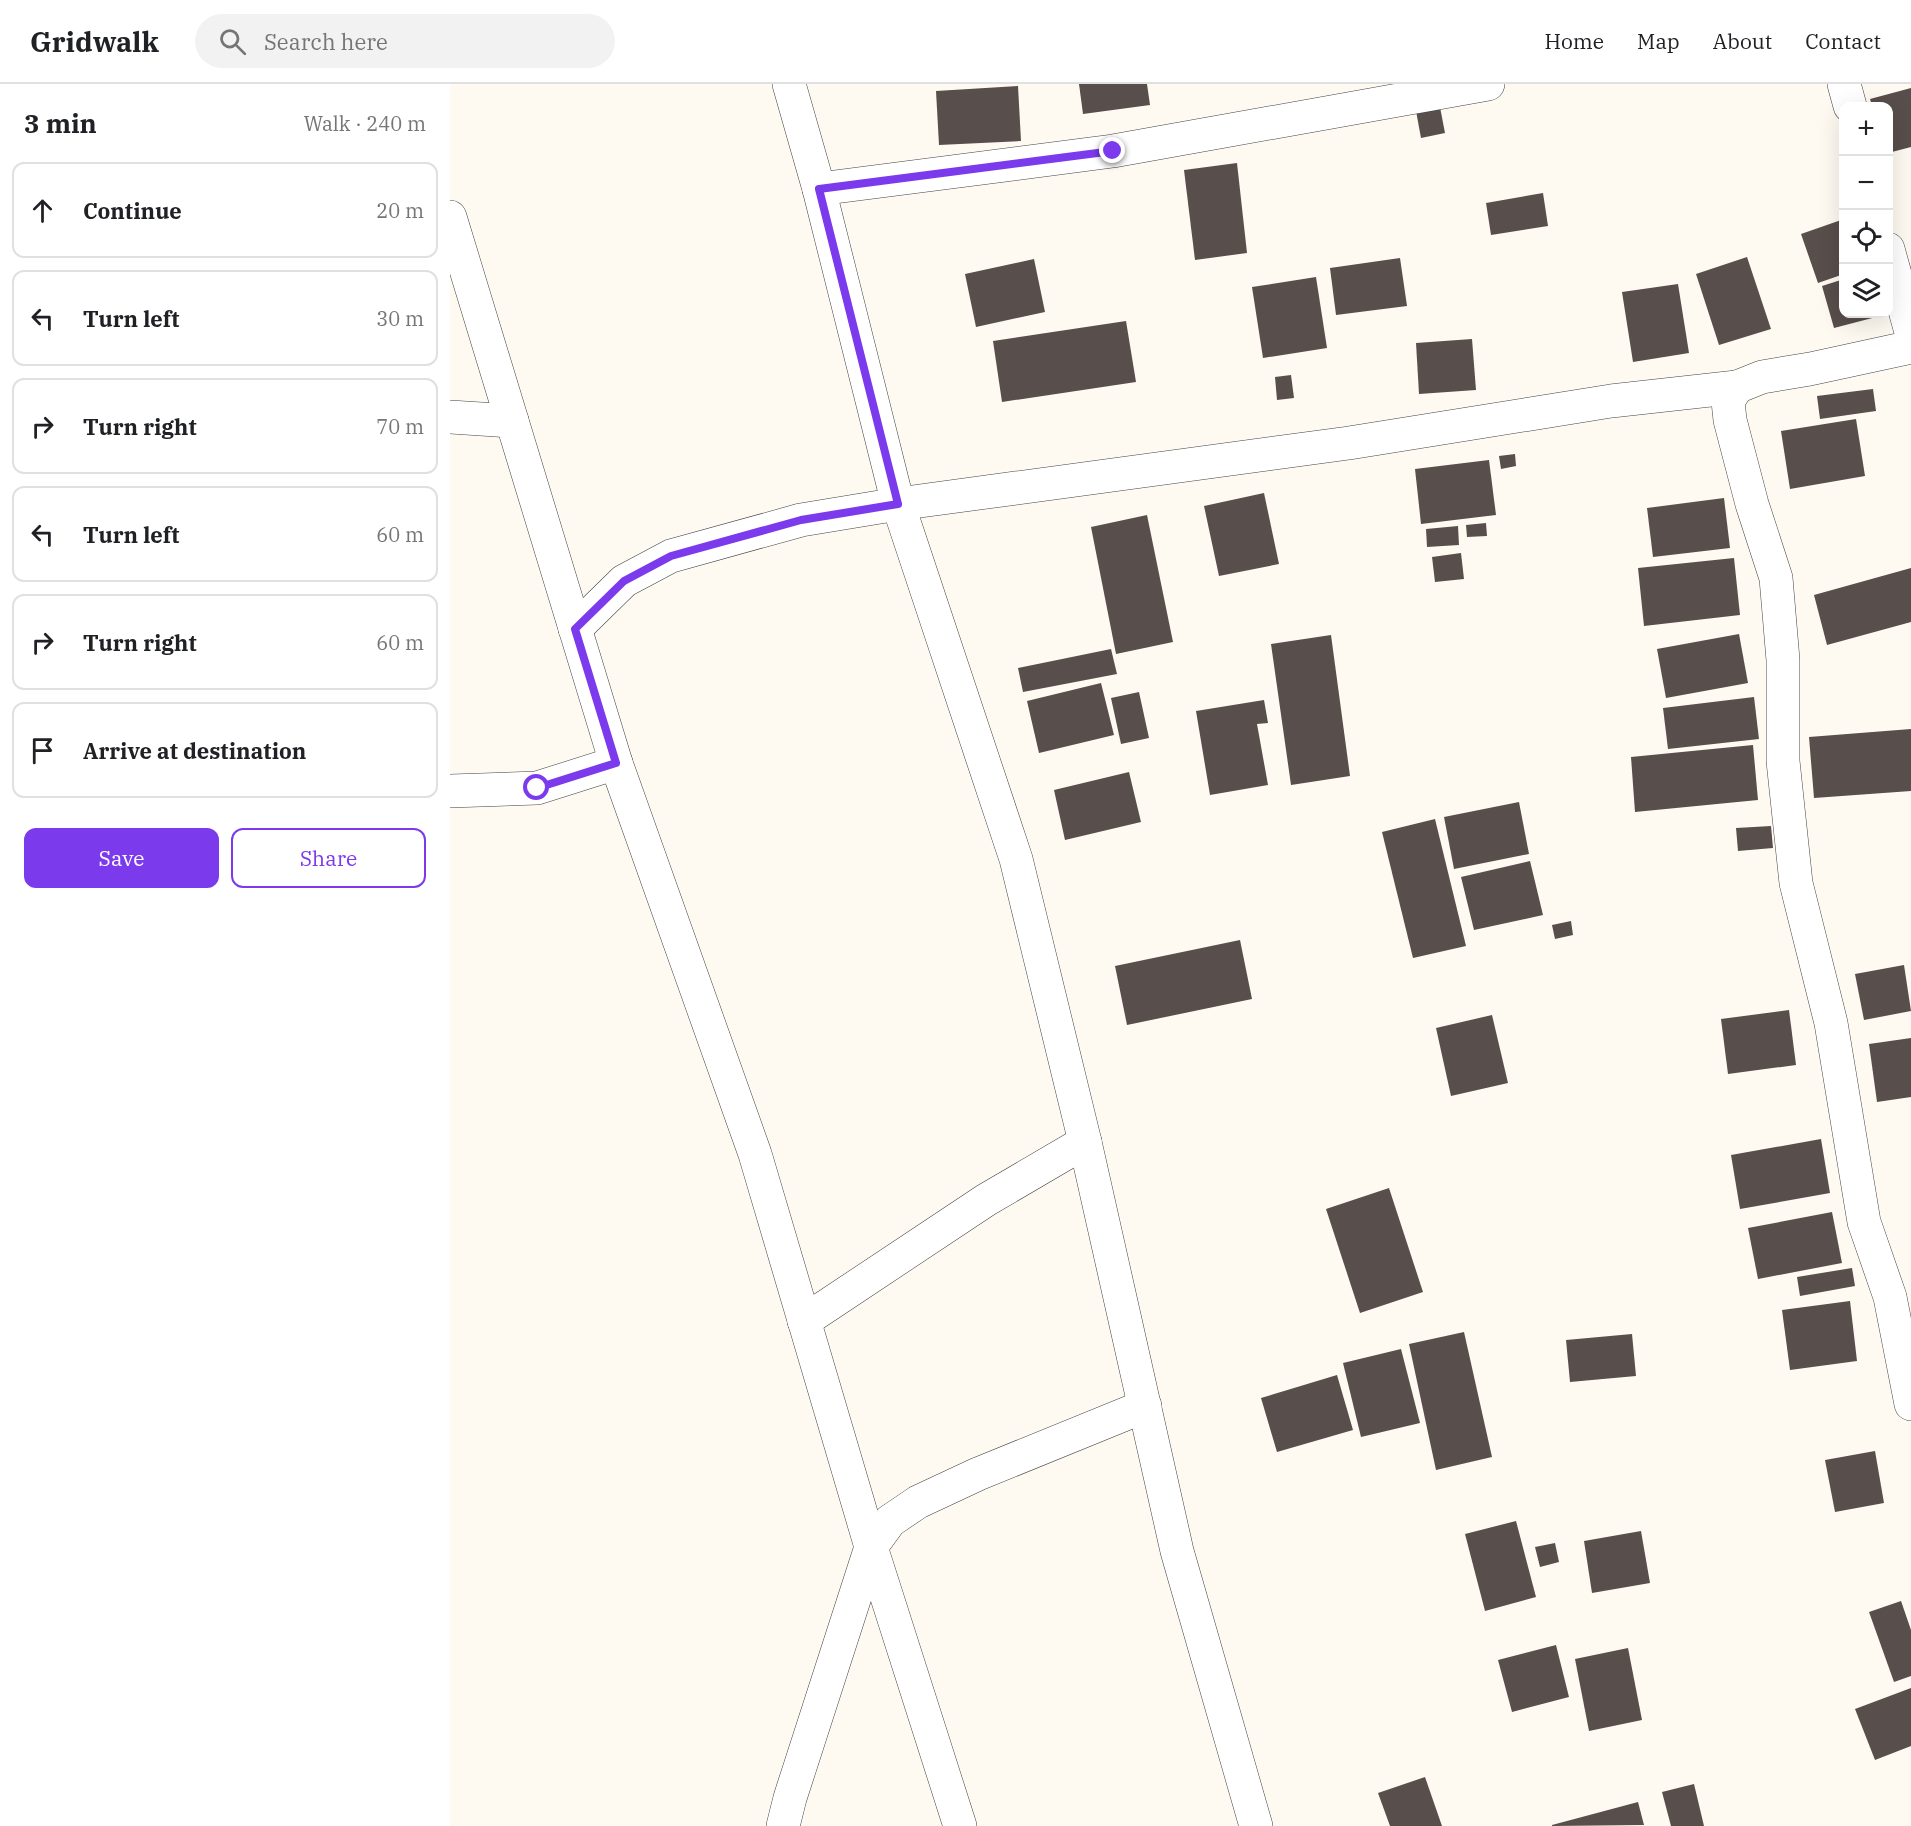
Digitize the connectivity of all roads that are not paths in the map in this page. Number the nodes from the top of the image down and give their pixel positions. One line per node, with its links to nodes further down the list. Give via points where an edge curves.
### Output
1 (789, 84): 5 (street)
2 (1488, 84): 5 (street, via 1113,151)
3 (1844, 84): 4 (street)
4 (1849, 102)
5 (819, 189): 13 (street)
6 (450, 217): 12 (street)
7 (1892, 264): 8 (street)
8 (1911, 332)
9 (1911, 347): 10 (street, via 1762,377)
10 (1737, 387): 13 (street, via 1611,401 1349,443); 19 (street, via 1728,401 1730,420 1776,578 1783,660 1783,761 1796,883 1830,1023 1864,1222 1890,1297)
11 (450, 417): 12 (street)
12 (512, 421): 14 (street)
13 (898, 504): 14 (street, via 801,520 671,556 624,581); 17 (street, via 1016,859)
14 (575, 629): 15 (street)
15 (616, 763): 16 (street, via 537,788); 18 (street, via 755,1154)
16 (450, 791)
17 (1085, 1142): 18 (street, via 986,1200); 20 (street)
18 (804, 1321): 21 (street)
19 (1911, 1404)
20 (1144, 1406): 21 (street, via 918,1502 890,1521); 24 (street, via 1177,1551)
21 (871, 1547): 22 (street); 23 (street)
22 (783, 1826)
23 (960, 1826)
24 (1256, 1826)

